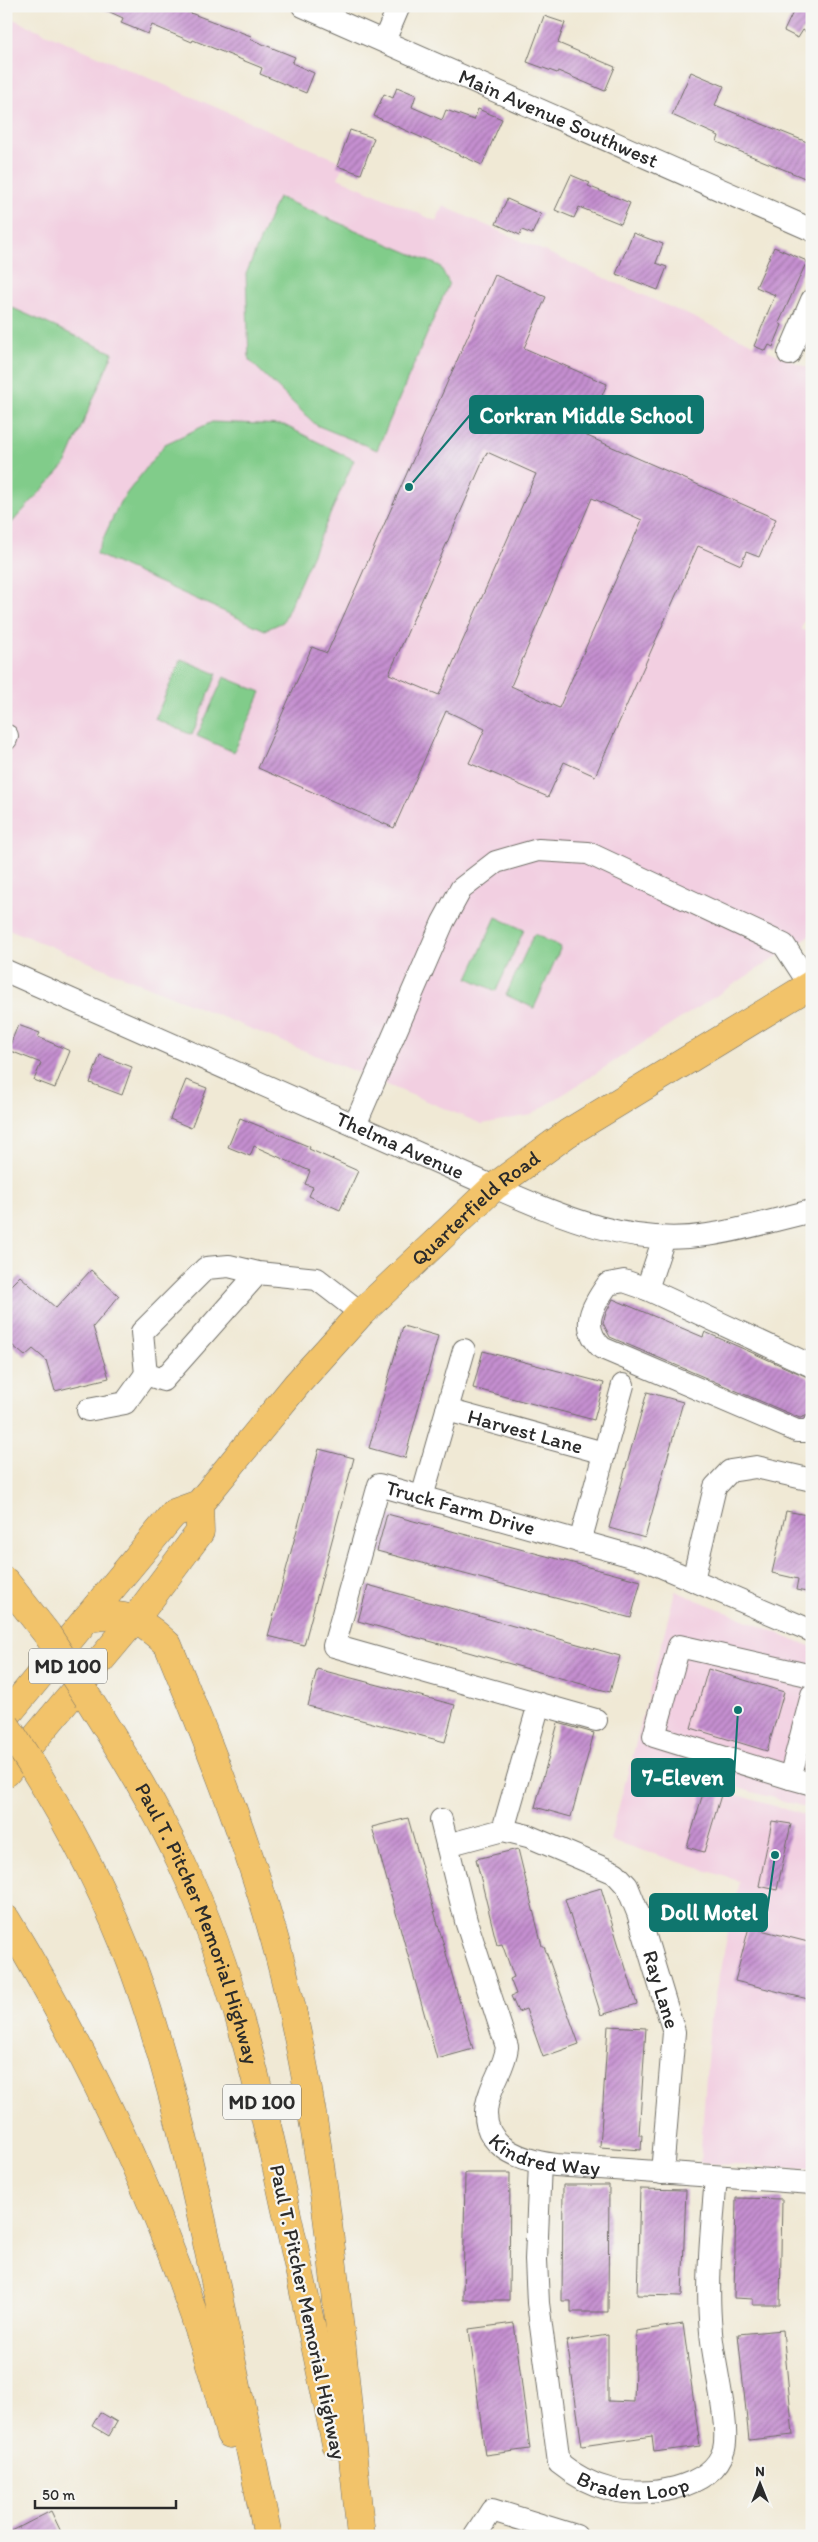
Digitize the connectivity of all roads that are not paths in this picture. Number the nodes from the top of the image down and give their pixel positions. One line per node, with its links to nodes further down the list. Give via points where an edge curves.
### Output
1 (304, 6): 3 (street, Main Avenue Southwest)
2 (399, 6): 3 (street)
3 (384, 42): 4 (street, Main Avenue Southwest)
4 (812, 230)
5 (812, 300): 6 (street)
6 (789, 354)
7 (6, 971): 9 (street, Thelma Avenue)
8 (811, 984): 9 (street, via 784,945 588,853 538,850 496,862 461,889 443,922); 10 (main road, Quarterfield Road, via 576,1129)
9 (355, 1125): 10 (street, Thelma Avenue)
10 (494, 1187): 12 (street, Thelma Avenue, via 597,1228 626,1235); 15 (main road, Quarterfield Road)
11 (812, 1211): 12 (street, Thelma Avenue, via 722,1233)
12 (664, 1238): 14 (street)
13 (258, 1273): 15 (street, via 317,1279); 18 (street, via 163,1380); 18 (street, via 229,1266 206,1268 142,1332)
14 (647, 1289): 17 (street); 22 (street, via 624,1281 608,1284 595,1302 589,1327 592,1338 602,1348 797,1431 808,1431)
15 (361, 1313): 26 (main road, Quarterfield Road, via 297,1384)
16 (464, 1350): 21 (street)
17 (812, 1366)
18 (146, 1374): 20 (street, via 125,1404)
19 (623, 1385): 23 (street)
20 (88, 1410)
21 (447, 1410): 23 (street, Harvest Lane); 25 (street)
22 (812, 1427)
23 (604, 1453): 27 (street)
24 (812, 1480): 28 (street, via 756,1467 730,1471 715,1486)
25 (422, 1497): 27 (street, Truck Farm Drive); 35 (street, Truck Farm Drive, via 379,1485 334,1646)
26 (199, 1504): 30 (main road, via 174,1513); 31 (main road, via 200,1532)
27 (580, 1542): 28 (street, Truck Farm Drive, via 646,1560)
28 (693, 1580): 32 (street, Truck Farm Drive)
29 (6, 1582): 52 (main road, Paul T. Pitcher Memorial Highway / MD 100, bridge, via 47,1634 142,1784 182,1865 213,1940 244,2033 268,2127)
30 (86, 1619): 31 (main road, via 103,1615); 36 (main road)
31 (135, 1619): 39 (main road); 53 (main road, via 168,1645 226,1784 285,1979 320,2154)
32 (812, 1630)
33 (812, 1676): 40 (street, via 679,1646 654,1736)
34 (812, 1695): 40 (street)
35 (539, 1704): 37 (street, Truck Farm Drive); 43 (street)
36 (6, 1716)
37 (596, 1720)
38 (6, 1725): 51 (main road, bridge, via 65,1818 99,1886 134,1968 162,2052 187,2150)
39 (6, 1773)
40 (790, 1778): 41 (street)
41 (812, 1784)
42 (441, 1820): 44 (street, Kindred Way)
43 (503, 1830): 44 (street, Ray Lane); 47 (street, Ray Lane, via 528,1836 616,1873 627,1886 674,2032)
44 (447, 1845): 46 (street, Kindred Way, via 479,1964 507,2047 503,2066 486,2106 489,2132 509,2152)
45 (6, 1919): 50 (main road, via 80,2051 156,2217 226,2417)
46 (540, 2163): 47 (street, Kindred Way); 48 (street, Braden Loop, via 536,2260 538,2302 559,2463 582,2480 611,2490 645,2492 674,2488 700,2479 718,2465 725,2447 708,2294)
47 (662, 2173): 48 (street, Kindred Way)
48 (716, 2177): 49 (street, Kindred Way)
49 (812, 2183)
50 (256, 2536)
51 (268, 2536)
52 (355, 2536)
53 (361, 2536)
54 (475, 2536): 55 (street, via 492,2510)
55 (576, 2536)

